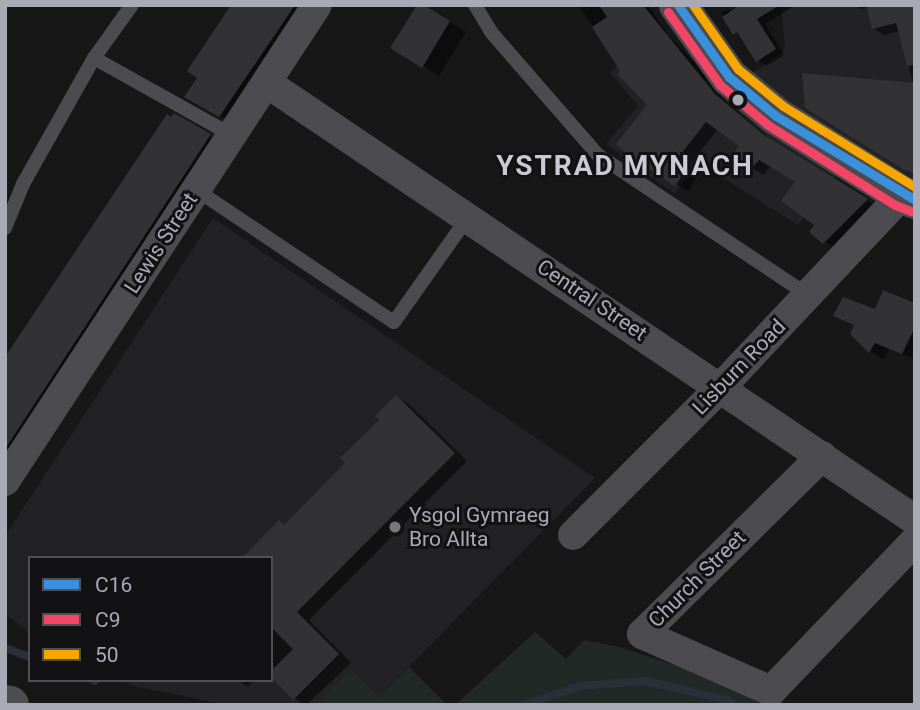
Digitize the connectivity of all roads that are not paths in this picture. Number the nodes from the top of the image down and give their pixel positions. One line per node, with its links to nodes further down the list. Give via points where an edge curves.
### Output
1 (132, 5): 5 (lane)
2 (317, 5): 6 (street, Lewis Street)
3 (475, 5): 12 (lane, via 491,32 598,155)
4 (678, 5): 9 (street, via 729,77 776,116)
5 (94, 58): 7 (lane); 11 (lane, via 23,184)
6 (267, 83): 7 (street, Lewis Street); 10 (street, Central Street)
7 (232, 135): 8 (street, Lewis Street)
8 (195, 189): 10 (lane, via 394,322); 15 (street, Lewis Street)
9 (908, 197): 12 (street, Lisburn Road)
10 (468, 217): 13 (street, Central Street)
11 (5, 228)
12 (807, 295): 13 (street, Lisburn Road)
13 (721, 387): 14 (street, Central Street); 17 (street, Lisburn Road)
14 (822, 456): 16 (street, Central Street); 18 (street, Church Street, via 642,634 771,691)
15 (5, 481)
16 (915, 520)
17 (573, 535)
18 (915, 541)

